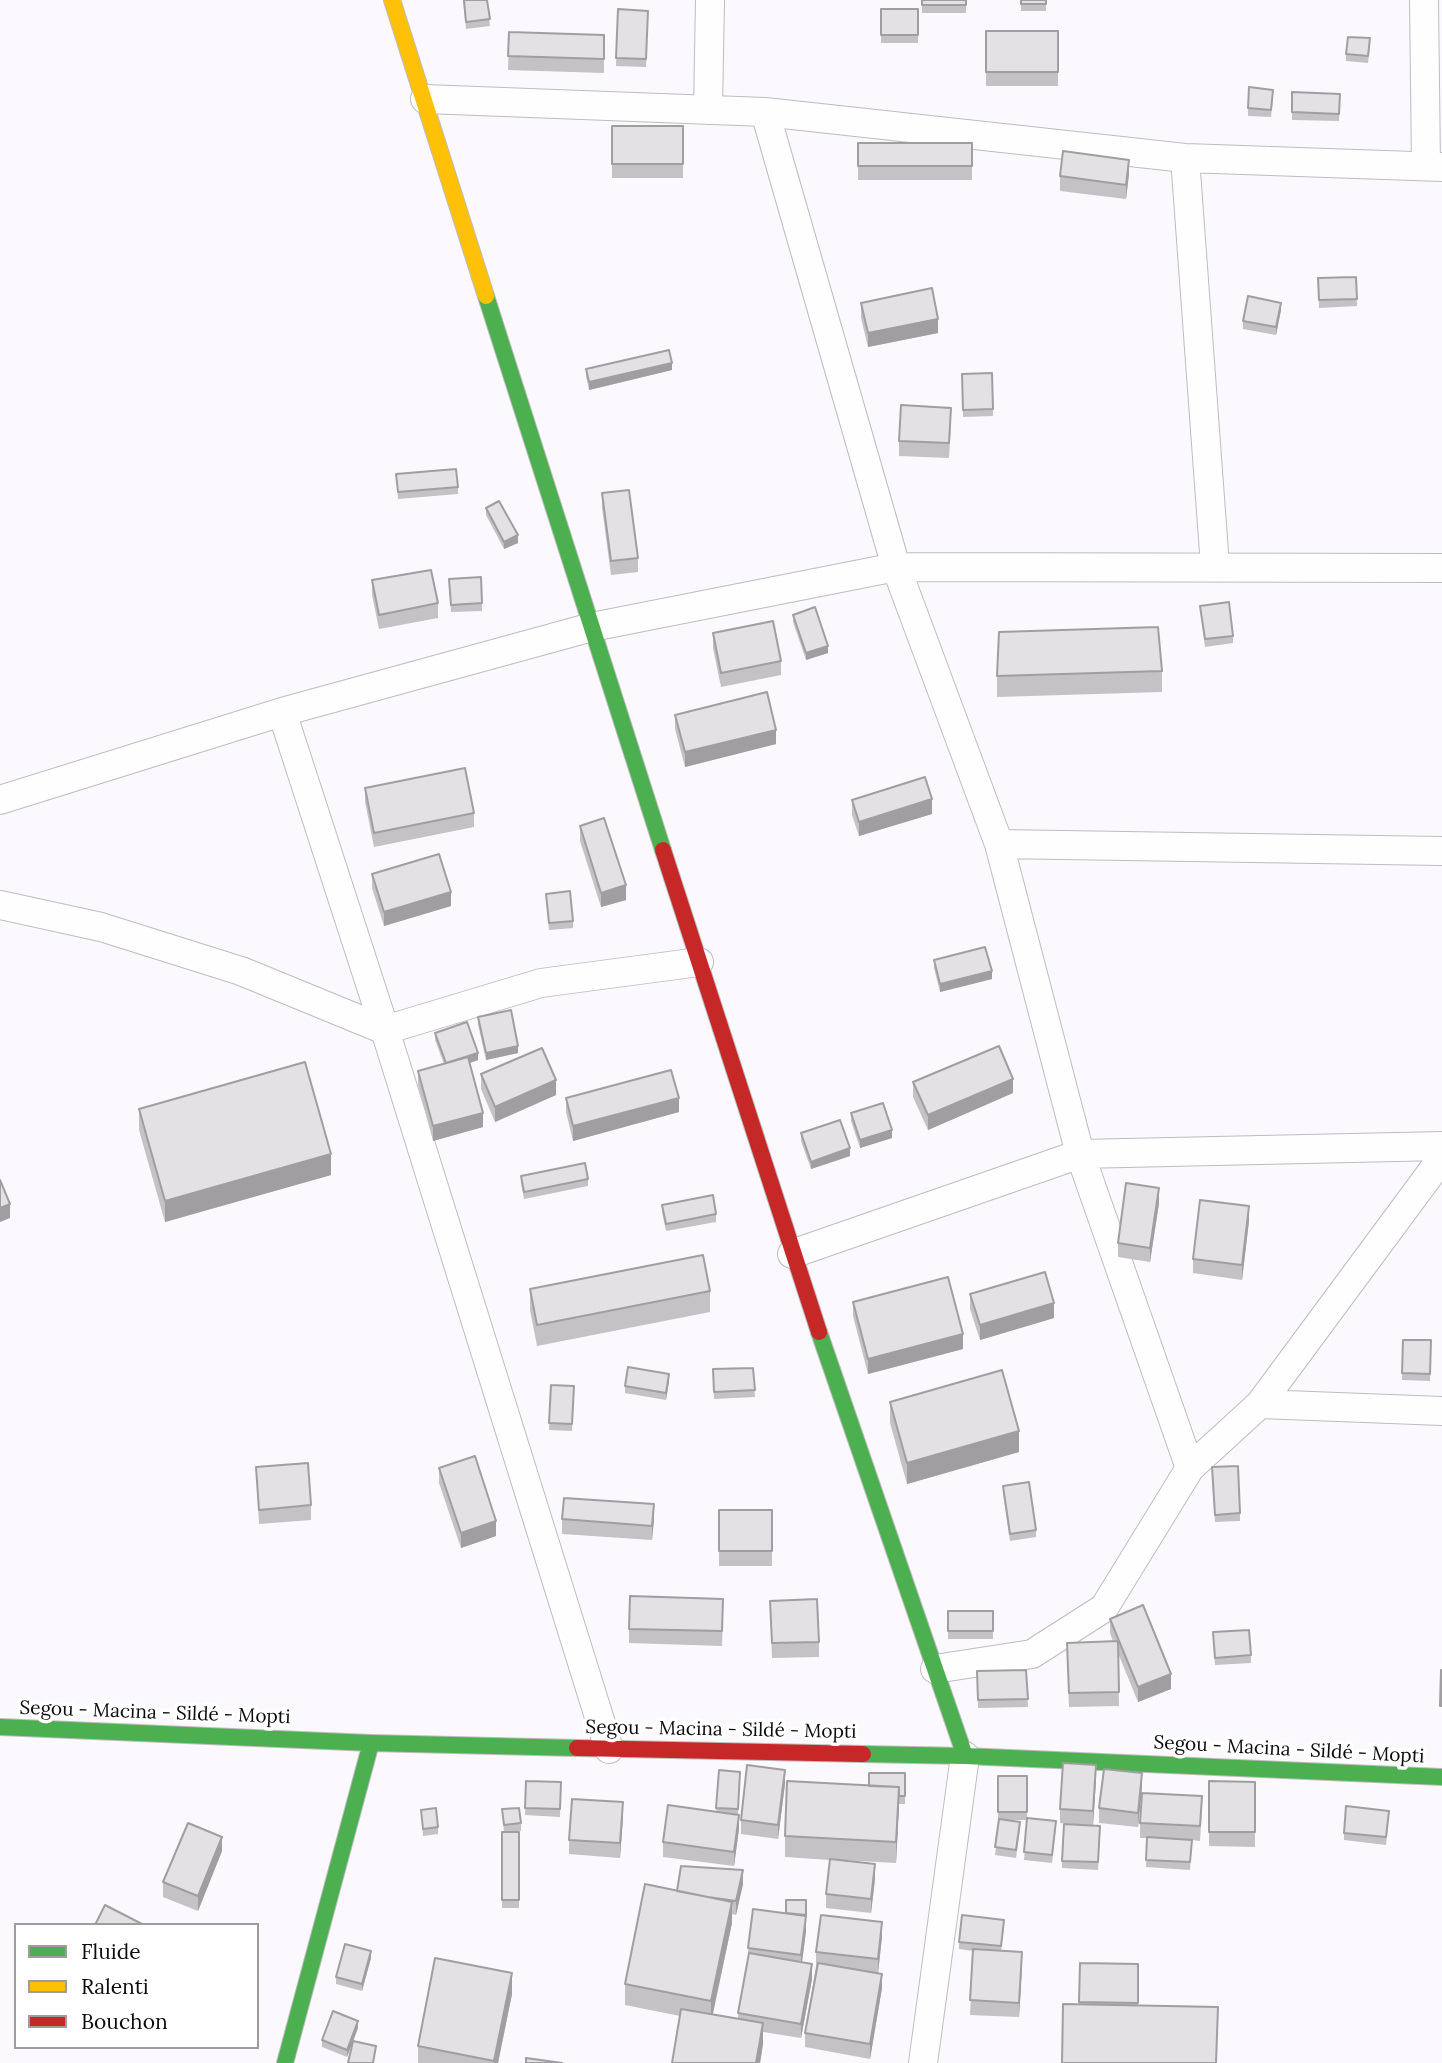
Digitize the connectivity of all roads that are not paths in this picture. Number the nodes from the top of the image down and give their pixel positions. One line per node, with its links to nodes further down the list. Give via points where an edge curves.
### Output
1 (392, 0): 4 (main road)
2 (709, 0): 5 (street)
3 (1424, 0): 8 (street)
4 (425, 99): 5 (street); 12 (main road)
5 (708, 110): 6 (street)
6 (765, 112): 7 (street); 10 (street)
7 (1185, 158): 8 (street); 9 (street)
8 (1434, 166)
9 (1215, 566): 10 (street); 11 (street)
10 (896, 567): 12 (street); 15 (street)
11 (1442, 568)
12 (592, 627): 13 (street); 18 (main road)
13 (282, 712): 14 (street); 19 (street)
14 (0, 800)
15 (999, 844): 16 (street); 21 (street)
16 (1442, 851)
17 (0, 905): 19 (street, via 101,927 241,971)
18 (699, 962): 19 (street, via 541,983); 23 (main road)
19 (385, 1030): 30 (street)
20 (1442, 1146): 21 (street)
21 (1080, 1154): 23 (street); 26 (street)
22 (1442, 1158): 24 (street)
23 (792, 1254): 27 (main road)
24 (1261, 1404): 25 (street); 26 (street)
25 (1442, 1411)
26 (1191, 1468): 27 (street, via 1104,1608 1032,1654)
27 (935, 1669): 31 (main road)
28 (0, 1727): 29 (main road, Segou - Macina - Sildé - Mopti)
29 (371, 1743): 30 (main road, Segou - Macina - Sildé - Mopti); 33 (main road)
30 (609, 1749): 31 (main road, Segou - Macina - Sildé - Mopti)
31 (965, 1756): 32 (main road, Segou - Macina - Sildé - Mopti); 34 (street)
32 (1442, 1777)
33 (285, 2063)
34 (923, 2063)

